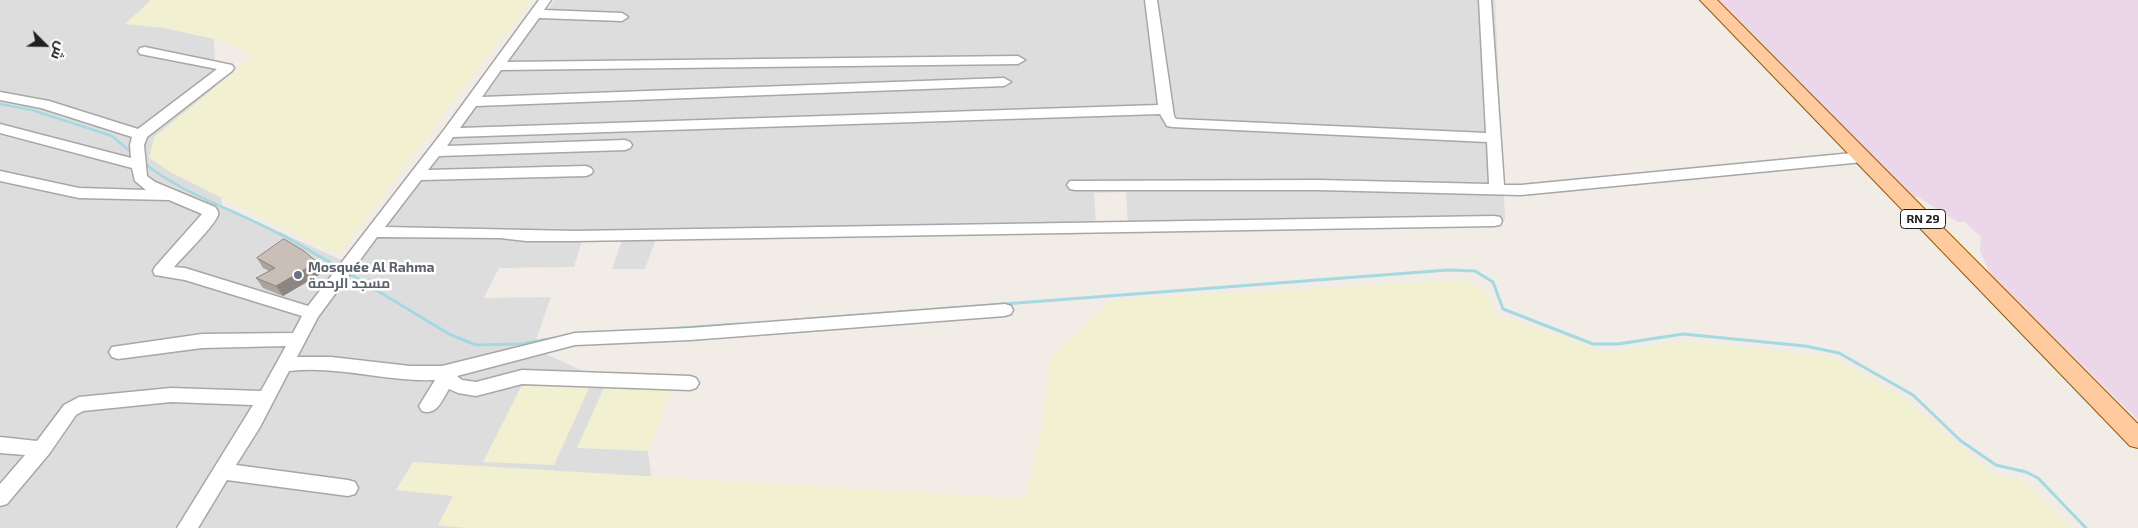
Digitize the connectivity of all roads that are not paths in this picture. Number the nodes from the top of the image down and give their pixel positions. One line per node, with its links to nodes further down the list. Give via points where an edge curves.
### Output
1 (546, 0): 5 (street)
2 (1151, 0): 13 (street)
3 (1485, 0): 17 (street)
4 (1708, 0): 20 (main road, RN 29)
5 (536, 14): 6 (street); 9 (street)
6 (622, 17)
7 (145, 51): 16 (street, via 227,68)
8 (1018, 60): 9 (street)
9 (497, 66): 12 (street)
10 (1004, 82): 12 (street)
11 (0, 96): 16 (street, via 44,104)
12 (471, 102): 15 (street)
13 (1166, 108): 15 (street); 17 (street, via 1172,123 1191,126)
14 (0, 128): 21 (street)
15 (449, 133): 19 (street)
16 (140, 135): 21 (street)
17 (1494, 138): 26 (street)
18 (625, 145): 19 (street)
19 (435, 151): 23 (street)
20 (1863, 157): 26 (street, via 1521,190); 39 (main road, RN 29)
21 (138, 165): 27 (street, via 140,178)
22 (586, 170): 23 (street)
23 (417, 175): 29 (street)
24 (0, 176): 27 (street, via 79,193)
25 (1075, 185): 26 (street)
26 (1497, 189)
27 (172, 196): 31 (street, via 205,208 210,215 161,271 185,274)
28 (1494, 220): 29 (street, via 575,236)
29 (372, 232): 31 (street)
30 (1005, 310): 35 (street, via 690,334 575,339)
31 (312, 313): 32 (street)
32 (298, 338): 33 (street, via 202,341); 34 (street)
33 (118, 352)
34 (284, 365): 35 (street, via 314,363); 37 (street)
35 (444, 376): 36 (street, via 458,386 476,390 522,377); 38 (street)
36 (690, 384)
37 (266, 398): 41 (street, via 171,395 79,404 70,410); 42 (street)
38 (428, 406)
39 (2138, 439)
40 (0, 446): 41 (street)
41 (42, 448): 44 (street)
42 (222, 471): 43 (street); 45 (street)
43 (348, 488)
44 (0, 498)
45 (187, 528)

